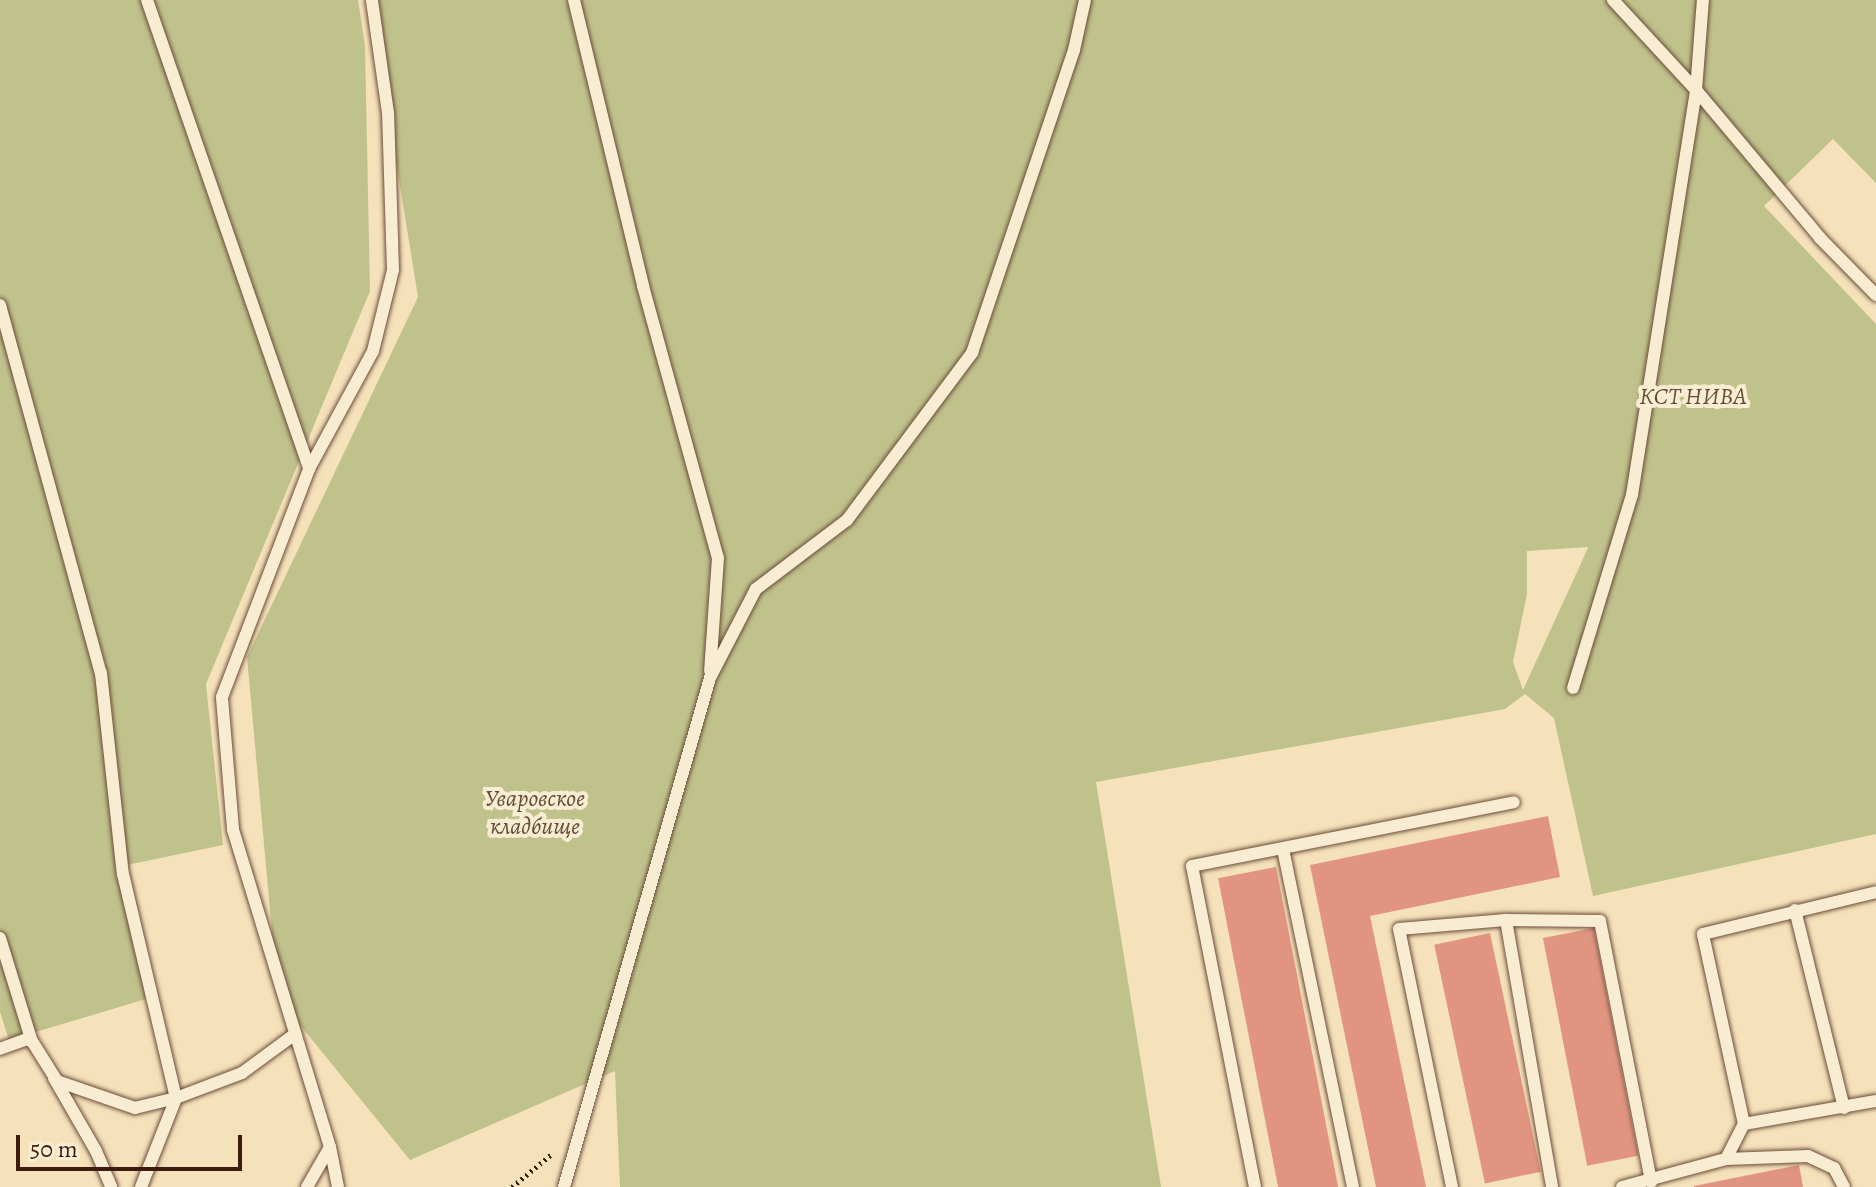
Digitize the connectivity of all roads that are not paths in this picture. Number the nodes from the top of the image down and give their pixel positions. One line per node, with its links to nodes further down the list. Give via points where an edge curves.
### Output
1 (147, 0): 10 (lane)
2 (372, 0): 10 (lane, via 388,113 393,270 373,351)
3 (574, 0): 11 (lane, via 643,286 718,558)
4 (1085, 0): 11 (lane, via 1074,50 972,353 847,520 756,589)
5 (1613, 0): 7 (lane)
6 (1703, 0): 7 (lane)
7 (1696, 90): 8 (lane, via 1820,238); 12 (lane, via 1632,495)
8 (1876, 295)
9 (0, 305): 22 (lane, via 101,673 123,874)
10 (309, 469): 19 (lane, via 222,697 233,829)
11 (710, 678): 33 (lane)
12 (1573, 688)
13 (1514, 802): 14 (lane)
14 (1283, 849): 34 (lane, via 1192,866); 35 (lane)
15 (1876, 892): 16 (lane)
16 (1795, 910): 24 (lane); 25 (lane, via 1703,934)
17 (1506, 920): 28 (lane, via 1600,921); 36 (lane, via 1399,929); 37 (lane)
18 (0, 938): 20 (lane)
19 (295, 1034): 22 (lane, via 242,1073); 26 (lane)
20 (30, 1038): 21 (lane); 22 (lane, via 57,1081 135,1108); 29 (lane, via 96,1151)
21 (0, 1049)
22 (176, 1098): 30 (lane)
23 (1876, 1101): 24 (lane)
24 (1844, 1108): 25 (lane)
25 (1744, 1124): 27 (lane)
26 (330, 1147): 31 (lane); 32 (lane)
27 (1726, 1159): 28 (lane); 39 (lane, via 1808,1156 1834,1168)
28 (1651, 1182): 38 (lane)
29 (111, 1187)
30 (141, 1187)
31 (307, 1187)
32 (338, 1187)
33 (564, 1187)
34 (1255, 1187)
35 (1353, 1187)
36 (1452, 1187)
37 (1552, 1187)
38 (1622, 1187)
39 (1844, 1187)

